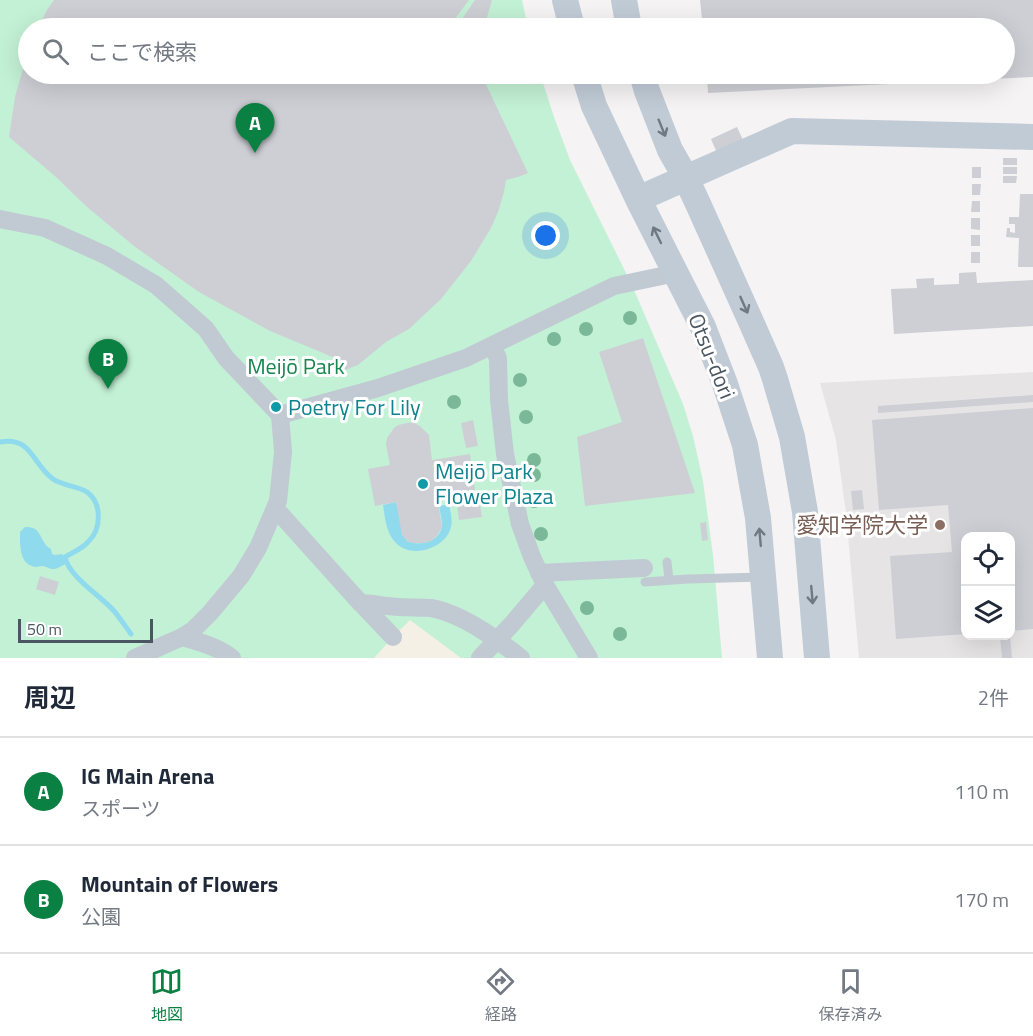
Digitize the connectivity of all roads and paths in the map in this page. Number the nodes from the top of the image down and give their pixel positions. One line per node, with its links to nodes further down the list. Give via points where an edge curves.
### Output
1 (565, 0): 3 (street)
2 (624, 0): 4 (street)
3 (570, 18)
4 (627, 18)
5 (587, 84): 9 (street, Otsu-dori)
6 (645, 84): 8 (street, one-way to 8, via 670,150)
7 (1033, 137): 8 (street, via 792,131)
8 (686, 178): 9 (street); 30 (street, one-way to 30, via 771,367 792,437 806,512)
9 (638, 199): 11 (street, Otsu-dori, one-way to 9)
10 (0, 219): 13 (street, via 45,228 107,256 156,285 206,329 226,358)
11 (676, 273): 12 (street, via 614,286); 17 (street, Otsu-dori, one-way to 11, via 745,445 703,327)
12 (492, 346): 13 (street, via 378,388); 18 (street, via 498,358 510,478 520,524)
13 (280, 415): 14 (street, via 283,452)
14 (275, 508): 20 (street); 21 (street, via 241,576 210,613)
15 (667, 562): 19 (lane)
16 (644, 575): 18 (street); 19 (lane)
17 (764, 577): 19 (lane); 29 (street, Otsu-dori)
18 (542, 579): 23 (street, via 512,624); 28 (street)
19 (669, 580)
20 (360, 603): 22 (street); 23 (street, via 452,614)
21 (182, 637): 24 (street); 25 (street)
22 (393, 637)
23 (496, 640): 26 (street); 27 (street)
24 (135, 658)
25 (232, 658)
26 (480, 658)
27 (521, 658)
28 (589, 658)
29 (770, 658)
30 (817, 658)

